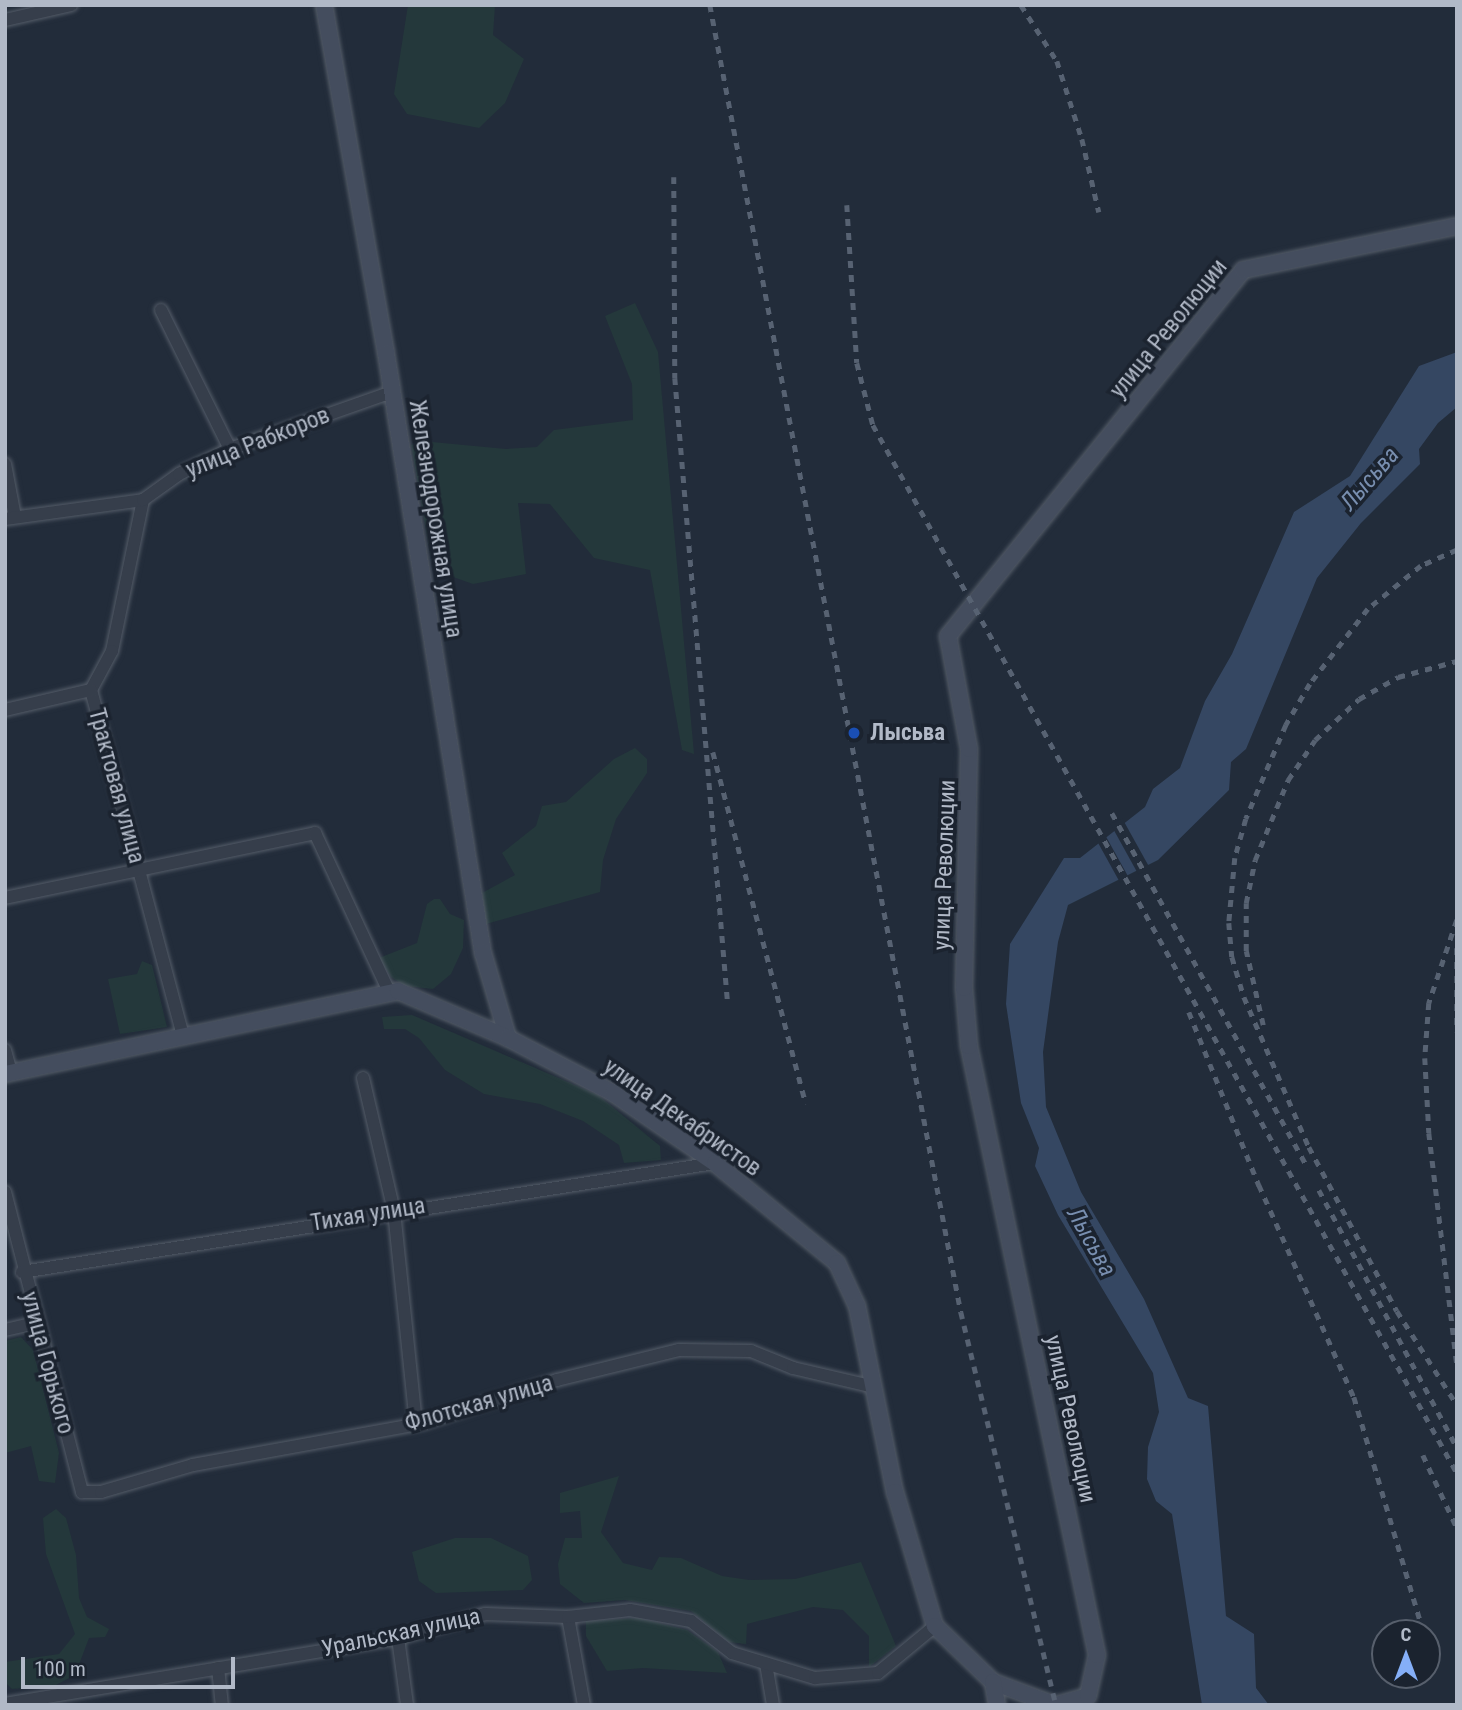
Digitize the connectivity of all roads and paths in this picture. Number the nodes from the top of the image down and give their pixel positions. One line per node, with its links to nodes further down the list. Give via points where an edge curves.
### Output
1 (71, 5): 3 (street)
2 (324, 5): 6 (street, Железнодорожная улица)
3 (5, 20)
4 (1457, 226): 43 (street, улица Революции, via 1243,270 948,636 969,749 964,988 969,1046 1097,1655 1088,1696)
5 (161, 310): 7 (street)
6 (392, 392): 7 (street, улица Рабкоров); 17 (street, Железнодорожная улица, via 483,953)
7 (230, 449): 9 (street, улица Рабкоров, via 178,474)
8 (5, 464): 10 (street)
9 (143, 500): 10 (street, улица Рабкоров); 11 (street, Трактовая улица, via 112,651)
10 (10, 518)
11 (91, 690): 12 (street); 13 (street, Трактовая улица)
12 (5, 710)
13 (140, 873): 14 (street); 15 (street, via 315,833); 16 (street, Трактовая улица)
14 (5, 898)
15 (389, 992): 16 (street, улица Декабристов); 17 (street, улица Декабристов, via 398,991)
16 (182, 1033): 19 (street, улица Декабристов)
17 (508, 1038): 21 (street, улица Декабристов, via 613,1093)
18 (5, 1050): 19 (street)
19 (8, 1073)
20 (363, 1078): 23 (street)
21 (715, 1163): 23 (street, Тихая улица); 27 (street, улица Декабристов, via 837,1263 857,1306)
22 (5, 1192): 24 (street, улица Горького)
23 (394, 1211): 24 (street, Тихая улица); 28 (street)
24 (22, 1272): 25 (street, улица Горького)
25 (36, 1323): 26 (street); 29 (street, улица Горького)
26 (5, 1330)
27 (874, 1387): 28 (street, Флотская улица, via 793,1368 751,1351 679,1350 557,1380); 31 (street, улица Декабристов, via 895,1492)
28 (416, 1424): 29 (street, Флотская улица, via 193,1465 101,1492)
29 (82, 1492)
30 (568, 1617): 32 (street, Уральская улица, via 485,1614); 33 (street, Уральская улица, via 630,1610 691,1621 732,1653); 40 (street)
31 (935, 1626): 33 (street, Уральская улица, via 878,1673 815,1678); 35 (street, улица Декабристов)
32 (398, 1638): 34 (street, Уральская улица); 39 (street)
33 (766, 1664): 41 (street)
34 (218, 1668): 36 (street, Уральская улица); 38 (street)
35 (993, 1682): 42 (street); 43 (street, улица Революции)
36 (60, 1700): 37 (street, Уральская улица)
37 (5, 1704)
38 (222, 1705)
39 (407, 1705)
40 (584, 1705)
41 (773, 1705)
42 (998, 1705)
43 (1056, 1705)

